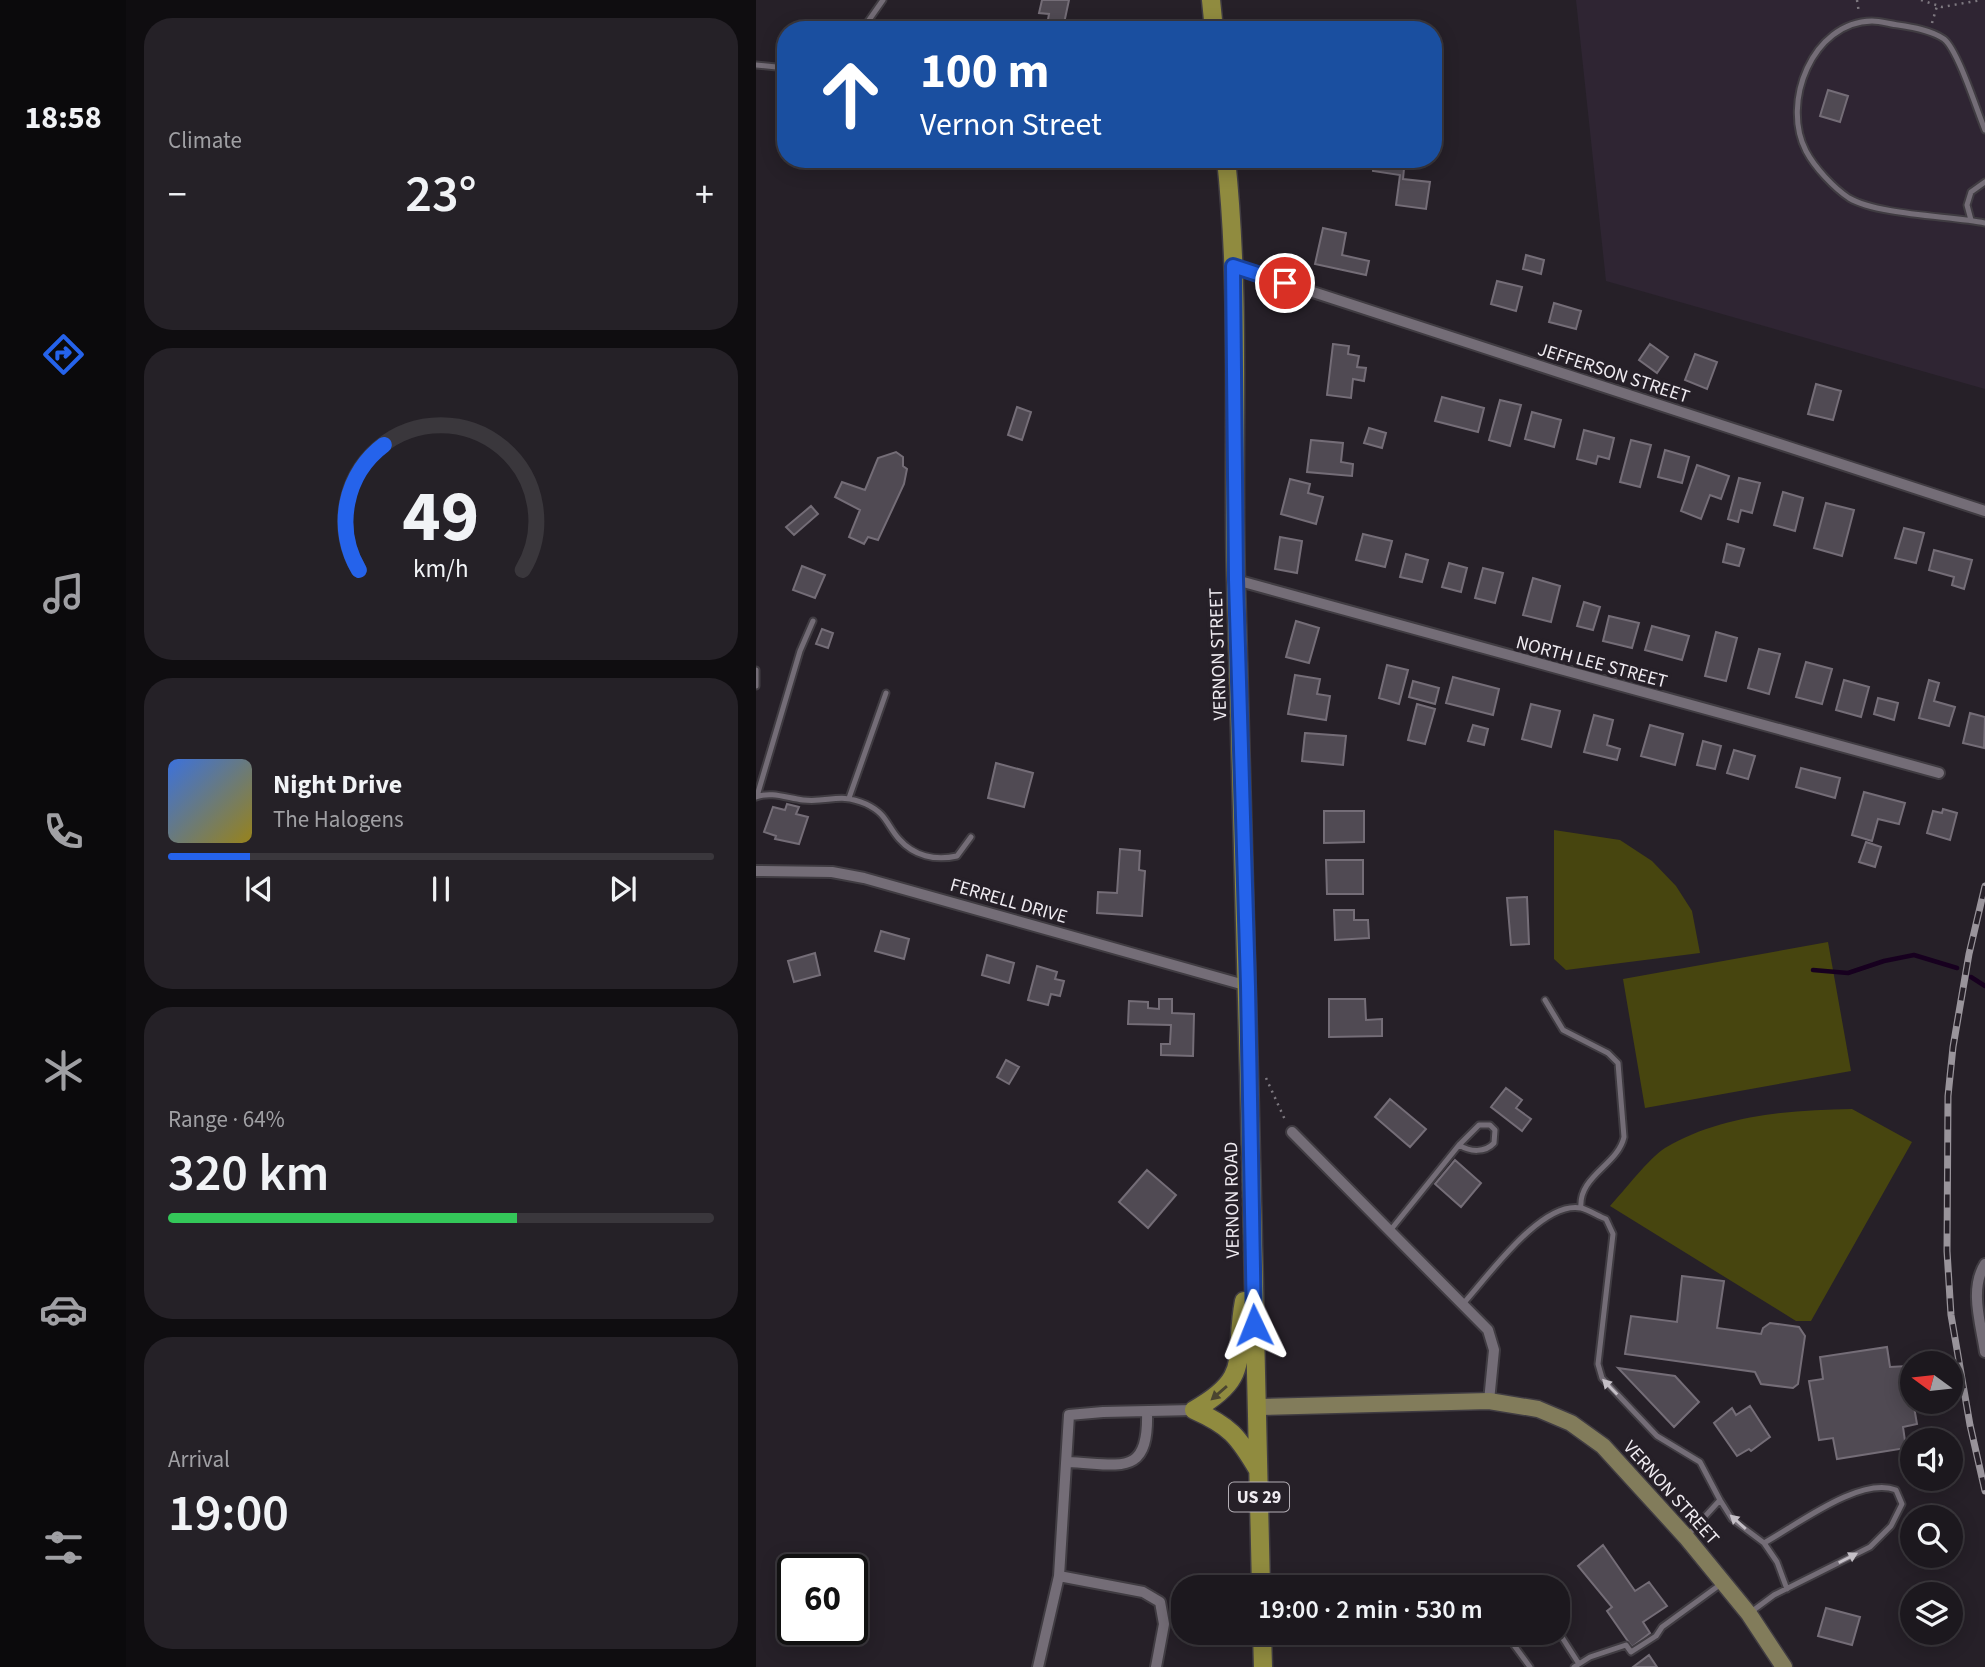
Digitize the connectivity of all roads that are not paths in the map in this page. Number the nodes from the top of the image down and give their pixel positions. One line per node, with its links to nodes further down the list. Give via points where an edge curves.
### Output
1 (883, 0): 3 (lane)
2 (1211, 0): 4 (main road)
3 (868, 21)
4 (1213, 21)
5 (756, 65): 6 (lane)
6 (777, 67)
7 (1985, 131): 10 (lane, via 1945,39 1871,21 1826,39 1797,95 1805,150 1850,198 1882,208)
8 (1227, 168): 12 (main road, VERNON STREET / US 29)
9 (1985, 183): 10 (lane, via 1970,192)
10 (1971, 220): 11 (lane)
11 (1985, 223)
12 (1233, 266): 13 (street, JEFFERSON STREET); 14 (main road, VERNON STREET / US 29)
13 (1985, 511)
14 (1236, 580): 19 (street, NORTH LEE STREET); 24 (main road, VERNON STREET / US 29)
15 (813, 621): 20 (lane)
16 (756, 670): 17 (lane)
17 (756, 686)
18 (886, 693): 21 (lane)
19 (1939, 773)
20 (756, 795): 21 (lane)
21 (849, 798): 22 (lane, via 882,812 900,840 922,855 939,860 957,856)
22 (971, 837)
23 (756, 871): 24 (street, FERRELL DRIVE, via 832,872 864,878)
24 (1248, 986): 26 (main road, VERNON STREET / US 29)
25 (1545, 1000): 29 (lane, via 1563,1030 1608,1053 1618,1063 1621,1075 1622,1146 1585,1186)
26 (1251, 1106): 31 (main road, VERNON ROAD / US 29)
27 (1292, 1132): 30 (street)
28 (1459, 1145): 28 (lane, via 1479,1125 1494,1130 1494,1143 1485,1149); 30 (lane)
29 (1581, 1208): 33 (lane, via 1560,1209 1530,1228); 41 (lane, one-way to 29, via 1700,1462 1657,1436 1602,1378 1598,1364 1613,1234 1606,1219)
30 (1389, 1232): 33 (street)
31 (1252, 1259): 36 (main road, VERNON ROAD / US 29); 37 (main road, one-way to 37, via 1233,1381)
32 (1985, 1264): 34 (street, via 1976,1291)
33 (1462, 1305): 35 (street, via 1488,1330 1494,1350)
34 (1985, 1352)
35 (1489, 1401): 36 (street, VERNON STREET); 42 (street, VERNON STREET, via 1538,1409 1587,1434)
36 (1258, 1407): 40 (main road, VERNON ROAD / US 29)
37 (1194, 1410): 38 (street); 40 (main road, via 1221,1422 1234,1434)
38 (1147, 1412): 39 (street, via 1148,1439 1140,1456 1125,1464); 39 (street, via 1069,1415)
39 (1068, 1462): 45 (street)
40 (1259, 1472): 44 (main road, VERNON ROAD / US 29)
41 (1720, 1500): 42 (lane); 43 (lane, one-way to 41, via 1732,1519)
42 (1686, 1537): 46 (street, VERNON STREET)
43 (1764, 1543): 47 (lane); 47 (lane, one-way to 43, via 1870,1547 1891,1526 1902,1504 1896,1490 1883,1485 1857,1490)
44 (1261, 1575)
45 (1059, 1576): 53 (street); 54 (street, via 1143,1592 1160,1602 1164,1624)
46 (1723, 1582): 48 (street, VERNON STREET); 52 (lane, via 1631,1652 1626,1645)
47 (1787, 1589): 48 (lane)
48 (1749, 1614): 57 (street, VERNON STREET)
49 (1262, 1645): 55 (main road)
50 (1514, 1645): 56 (lane)
51 (1565, 1645): 52 (lane)
52 (1577, 1666)
53 (1038, 1667)
54 (1156, 1667)
55 (1262, 1667)
56 (1530, 1667)
57 (1784, 1667)

